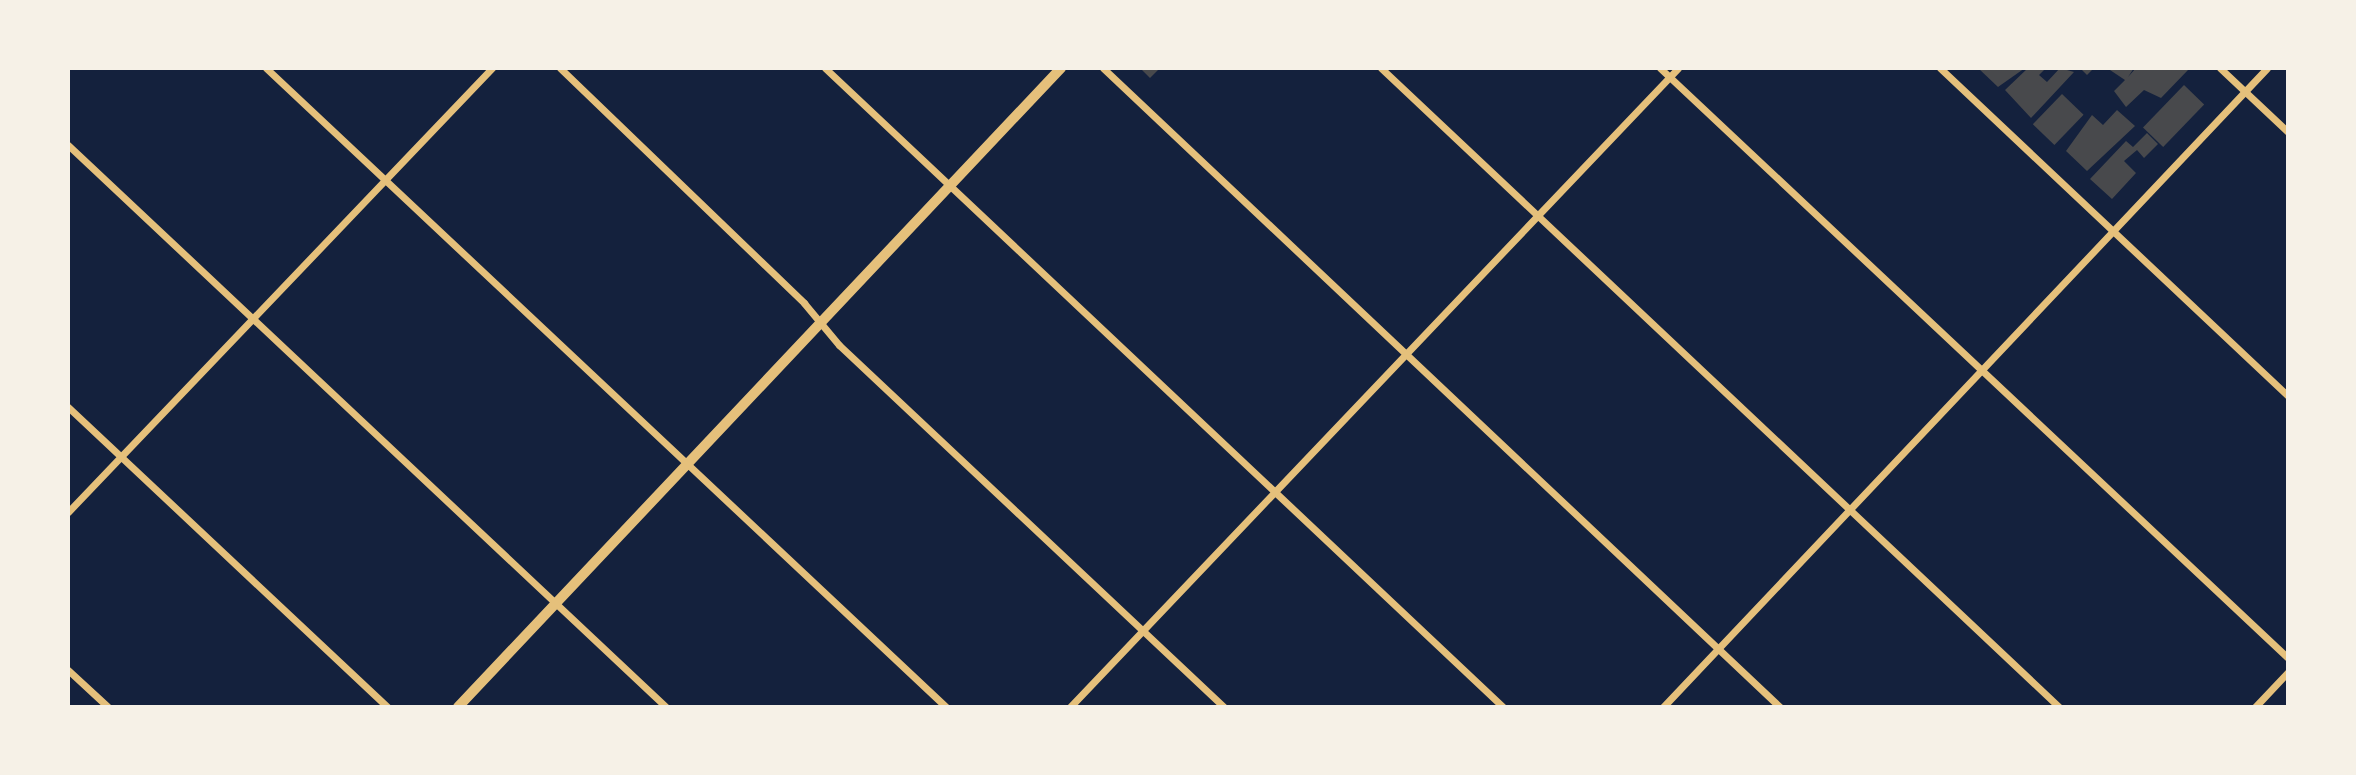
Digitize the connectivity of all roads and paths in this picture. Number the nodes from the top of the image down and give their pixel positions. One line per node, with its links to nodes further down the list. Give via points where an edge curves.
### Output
1 (266, 68): 17 (street)
2 (492, 68): 17 (street)
3 (560, 68): 22 (street)
4 (825, 68): 18 (street)
5 (1061, 68): 18 (street)
6 (1103, 68): 23 (street)
7 (1381, 68): 19 (street)
8 (1660, 68): 13 (street)
9 (1678, 68): 13 (street)
10 (1940, 68): 20 (street)
11 (2220, 68): 14 (street)
12 (2267, 68): 14 (street)
13 (1669, 77): 19 (street); 24 (street)
14 (2245, 92): 15 (street); 20 (street)
15 (2288, 132)
16 (68, 145): 21 (street)
17 (385, 181): 21 (street); 28 (street)
18 (949, 186): 22 (street); 29 (street)
19 (1536, 213): 23 (street); 30 (street)
20 (2113, 231): 24 (street); 25 (street)
21 (253, 319): 27 (street); 32 (street)
22 (820, 323): 28 (street); 33 (street)
23 (1406, 352): 29 (street); 34 (street)
24 (1981, 371): 30 (street); 35 (street)
25 (2288, 396)
26 (68, 407): 27 (street)
27 (120, 456): 31 (street); 39 (street)
28 (686, 463): 32 (street); 42 (street)
29 (1274, 493): 33 (street); 45 (street)
30 (1850, 511): 34 (street); 48 (street)
31 (68, 512)
32 (556, 603): 40 (street); 41 (street)
33 (1143, 630): 43 (street); 44 (street)
34 (1718, 647): 46 (street); 47 (street)
35 (2288, 658)
36 (68, 670): 38 (street)
37 (2288, 672): 49 (street)
38 (108, 707)
39 (387, 707)
40 (458, 707)
41 (666, 707)
42 (946, 707)
43 (1070, 707)
44 (1224, 707)
45 (1503, 707)
46 (1663, 707)
47 (1780, 707)
48 (2059, 707)
49 (2255, 707)

